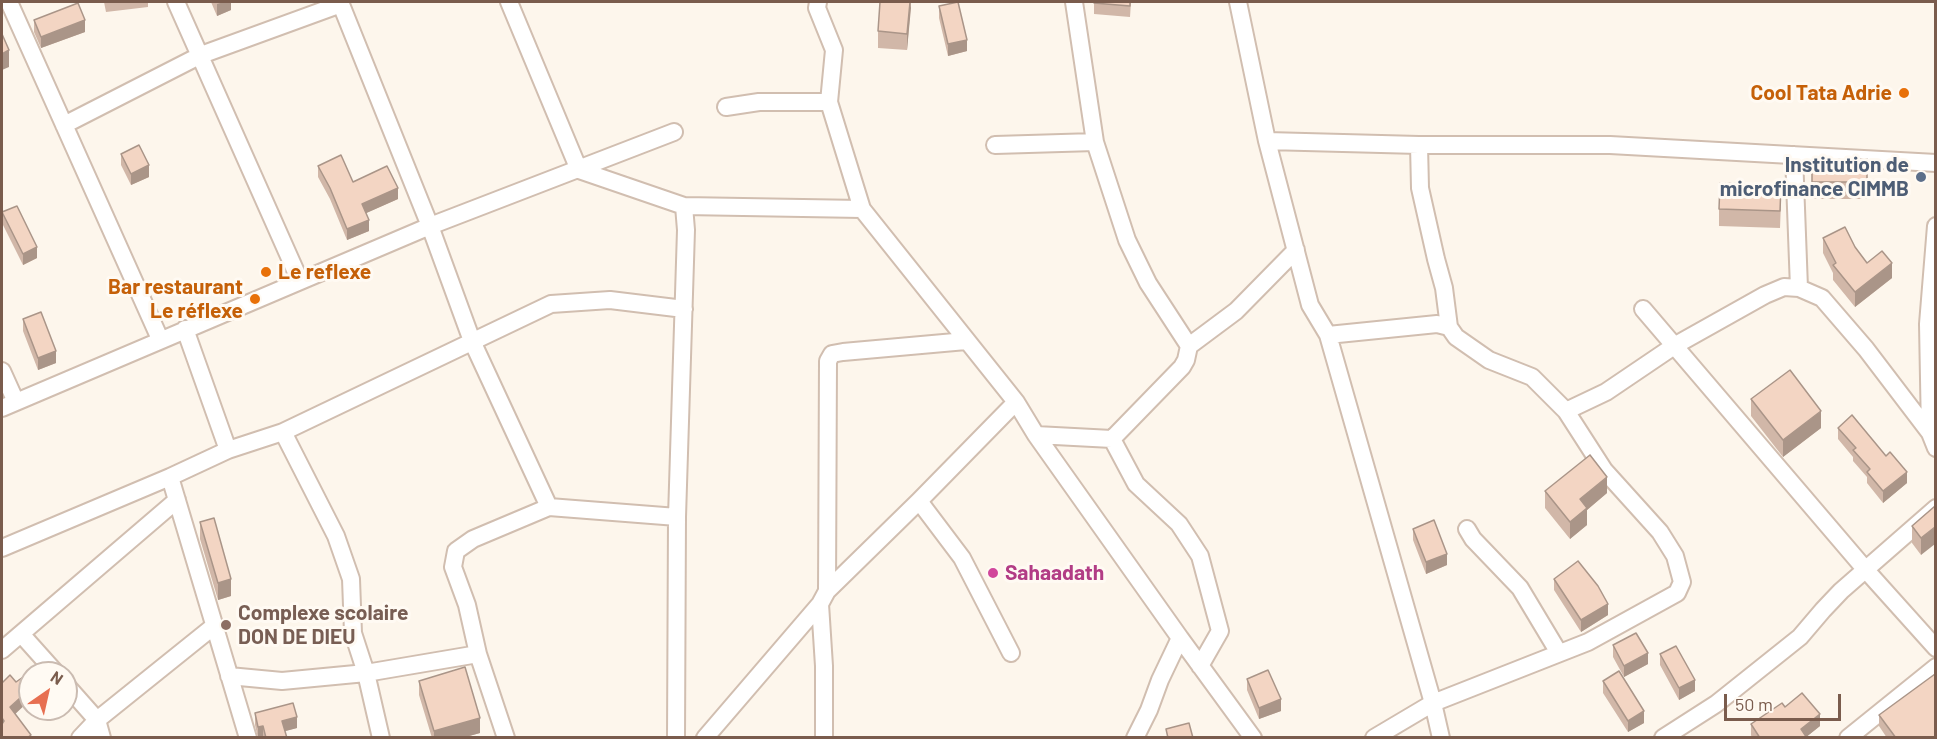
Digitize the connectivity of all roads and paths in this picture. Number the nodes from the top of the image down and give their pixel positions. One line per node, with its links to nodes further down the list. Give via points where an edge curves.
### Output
1 (9, 2): 11 (street)
2 (176, 2): 8 (street)
3 (509, 2): 19 (street)
4 (818, 2): 9 (street, via 834,50)
5 (1074, 2): 14 (street)
6 (1238, 2): 13 (street)
7 (340, 3): 8 (street); 22 (street)
8 (201, 55): 11 (street); 25 (street)
9 (829, 102): 10 (street, via 759,102); 21 (street)
10 (726, 107)
11 (64, 125): 32 (street)
12 (674, 132): 19 (street)
13 (1267, 141): 16 (street); 24 (street)
14 (1095, 142): 15 (street); 36 (street, via 1127,240 1148,283)
15 (996, 145)
16 (1419, 145): 17 (street, via 1610,145); 29 (street, via 1420,188 1444,288)
17 (1794, 155): 18 (street); 26 (street)
18 (1935, 163)
19 (579, 170): 20 (street); 22 (street)
20 (684, 206): 21 (street); 27 (street)
21 (862, 209): 34 (street)
22 (430, 226): 25 (street); 33 (street)
23 (1935, 226): 44 (street, via 1928,324)
24 (1296, 250): 31 (street, via 1310,305); 36 (street, via 1236,311)
25 (300, 280): 30 (street)
26 (1799, 288): 35 (street, via 1784,287); 44 (street, via 1822,298 1866,349)
27 (684, 309): 33 (street, via 610,300 552,304); 51 (street)
28 (1643, 309): 35 (street)
29 (1449, 327): 31 (street, via 1437,324); 40 (street, via 1456,337 1489,360 1532,377)
30 (185, 329): 32 (street); 45 (street)
31 (1328, 335): 70 (street)
32 (160, 339): 39 (street)
33 (472, 341): 41 (street); 49 (street)
34 (966, 341): 38 (street); 55 (street, via 843,352 832,354 828,361)
35 (1674, 345): 40 (street, via 1606,392); 54 (street)
36 (1189, 346): 43 (street, via 1182,367)
37 (2, 371): 39 (street)
38 (1016, 402): 42 (street); 48 (street)
39 (9, 405)
40 (1566, 411): 63 (street, via 1604,470 1660,532 1675,556 1682,582 1677,593)
41 (283, 432): 45 (street); 67 (street, via 336,536 351,579 353,633)
42 (1036, 435): 43 (street); 58 (street)
43 (1112, 439): 65 (street, via 1136,484 1179,524 1200,556 1220,631)
44 (1933, 440)
45 (228, 450): 46 (street)
46 (170, 477): 47 (street); 53 (street)
47 (177, 500): 56 (street); 57 (street)
48 (919, 501): 55 (street); 61 (street, via 962,558)
49 (549, 507): 51 (street); 62 (street, via 456,550 453,567)
50 (1935, 508): 54 (street)
51 (677, 517): 77 (street)
52 (1467, 529): 63 (street, via 1520,588)
53 (2, 548)
54 (1865, 569): 59 (street); 84 (street, via 1800,637 1716,704)
55 (823, 598): 78 (street); 79 (street)
56 (214, 626): 68 (street); 71 (street)
57 (22, 635): 60 (street); 64 (street)
58 (1180, 638): 65 (street); 80 (street)
59 (1935, 648)
60 (2, 650)
61 (1011, 653)
62 (478, 654): 67 (street); 76 (street)
63 (1559, 654): 70 (street)
64 (45, 661)
65 (1200, 666): 81 (street)
66 (1935, 668): 85 (street)
67 (366, 673): 68 (street, via 282,681); 75 (street)
68 (229, 676): 74 (street)
69 (78, 699): 71 (street)
70 (1433, 703): 82 (street); 83 (street)
71 (97, 720): 72 (street); 73 (street)
72 (80, 738)
73 (102, 738)
74 (248, 738)
75 (381, 738)
76 (506, 738)
77 (676, 738)
78 (705, 738)
79 (824, 738)
80 (1135, 738)
81 (1253, 738)
82 (1374, 738)
83 (1441, 738)
84 (1663, 738)
85 (1848, 738)

